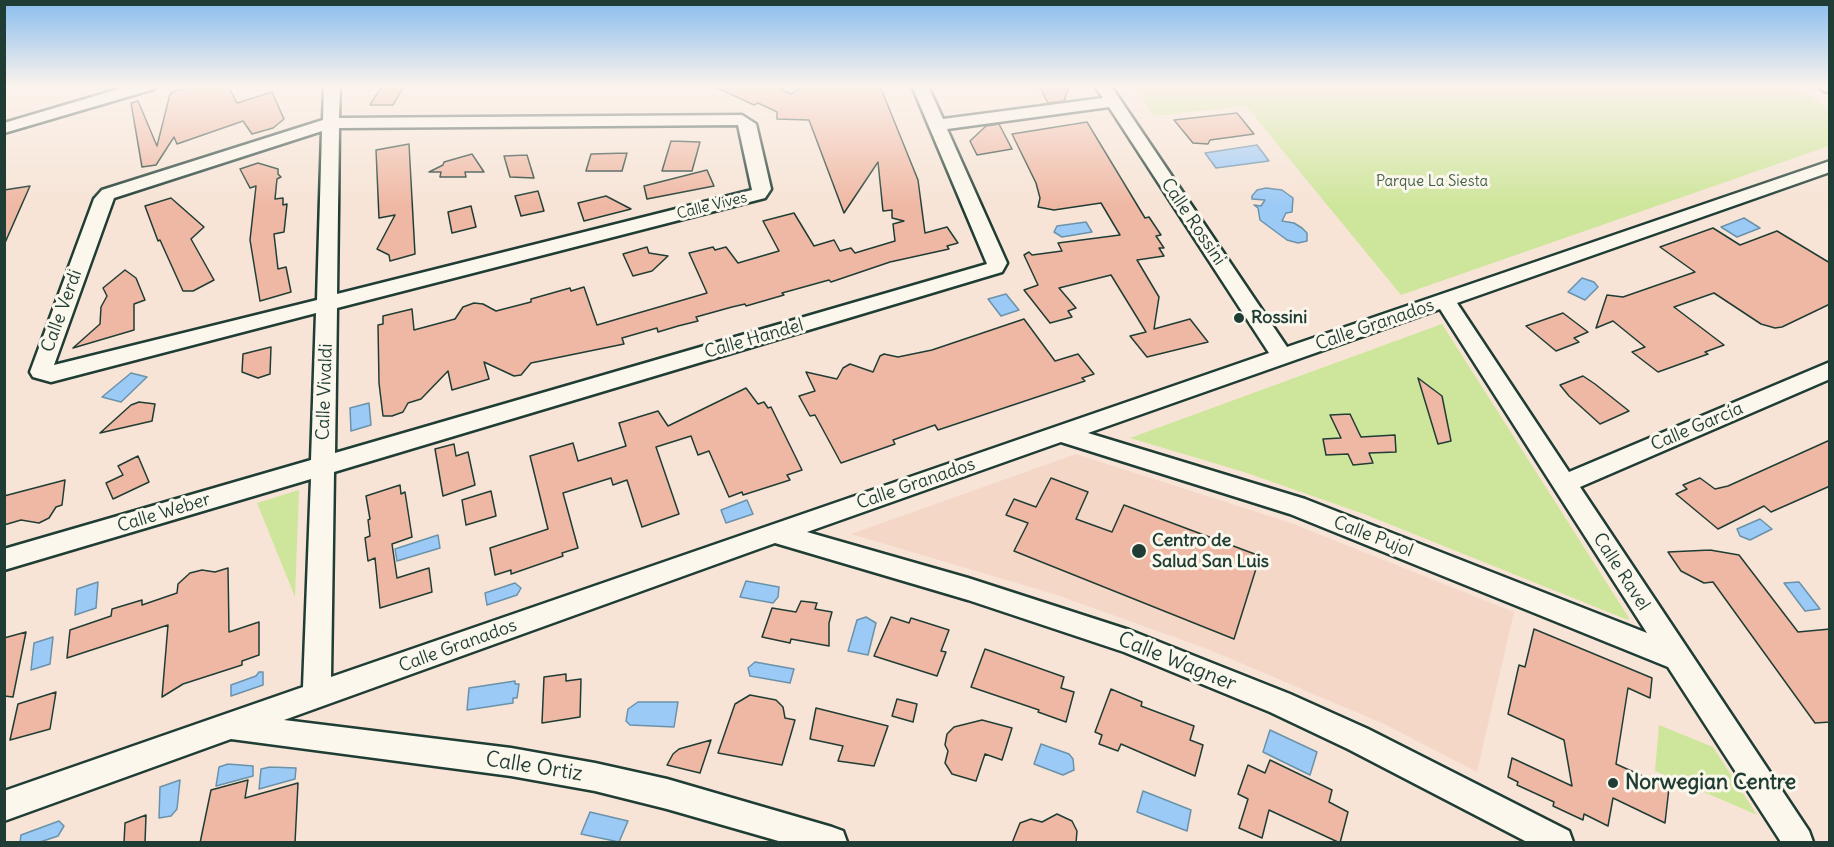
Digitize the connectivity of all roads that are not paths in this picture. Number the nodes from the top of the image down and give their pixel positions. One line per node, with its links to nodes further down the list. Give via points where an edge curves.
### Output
1 (937, 125): 12 (street, Calle Handel, via 997,262 994,268)
2 (324, 126): 8 (street, Calle Verdi, via 105,196 41,372 51,375)
3 (332, 126): 8 (street, Calle Vivaldi)
4 (748, 126): 8 (street, Calle Vives, via 762,189 757,194)
5 (1129, 126): 9 (street, Calle Rossini)
6 (1830, 166): 7 (street, Calle Granados)
7 (1445, 301): 9 (street, Calle Granados); 13 (street, Calle Ravel)
8 (328, 305): 12 (street, Calle Vivaldi)
9 (1283, 357): 11 (street, Calle Granados)
10 (1830, 369): 13 (street, Calle García)
11 (1062, 434): 14 (street, Calle Granados); 16 (street, Calle Pujol, via 1296,507)
12 (323, 465): 15 (street, Calle Weber); 17 (street, Calle Vivaldi)
13 (1564, 484): 16 (street, Calle Ravel)
14 (775, 533): 17 (street, Calle Granados); 21 (street, Calle Wagner, via 968,589 1129,642 1358,739)
15 (4, 560)
16 (1678, 658): 22 (street, Calle Ravel)
17 (317, 697): 18 (street, Calle Granados)
18 (230, 728): 19 (street, Calle Granados); 20 (street, Calle Ortiz, via 511,762 595,777)
19 (4, 806)
20 (832, 843)
21 (1558, 843)
22 (1798, 843)

